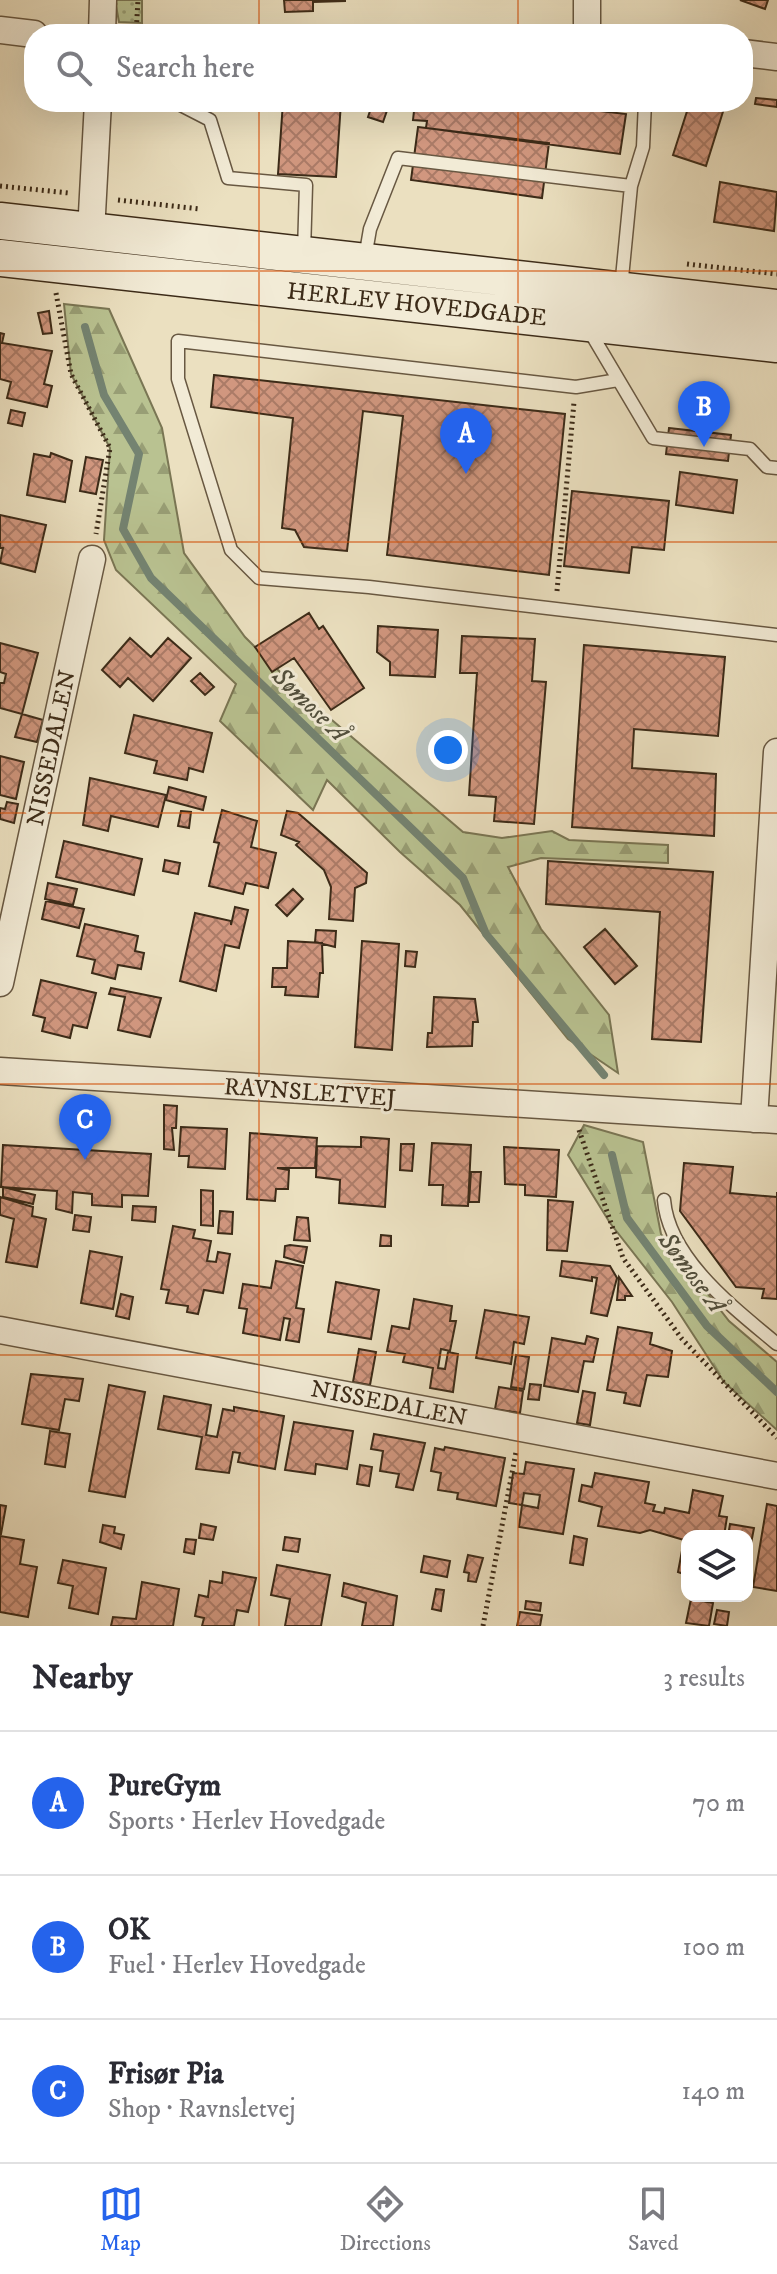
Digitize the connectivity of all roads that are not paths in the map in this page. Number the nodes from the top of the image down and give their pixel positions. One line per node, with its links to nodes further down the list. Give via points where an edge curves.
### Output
1 (103, 0): 3 (street)
2 (587, 0): 4 (street)
3 (102, 24)
4 (587, 24)
5 (0, 30): 6 (street)
6 (24, 33)
7 (753, 54): 8 (street)
8 (777, 57)
9 (97, 112): 14 (street)
10 (194, 112): 15 (lane, via 210,120 228,178 306,185)
11 (645, 112): 12 (lane, via 643,147)
12 (631, 186): 17 (lane, via 398,158 370,229); 18 (lane)
13 (0, 221): 14 (main road, HERLEV HOVEDGADE)
14 (91, 232): 15 (main road, HERLEV HOVEDGADE)
15 (304, 255): 17 (main road, HERLEV HOVEDGADE)
16 (0, 258): 20 (main road, HERLEV HOVEDGADE)
17 (365, 262): 18 (main road, HERLEV HOVEDGADE)
18 (621, 288): 19 (main road, HERLEV HOVEDGADE)
19 (777, 308)
20 (586, 323): 21 (main road, HERLEV HOVEDGADE); 22 (lane)
21 (777, 344)
22 (618, 380): 23 (lane, via 653,438 750,449 767,467); 25 (lane, via 576,387 178,341 178,379 231,550 259,578)
23 (777, 468)
24 (92, 559): 28 (street, NISSEDALEN)
25 (777, 635)
26 (777, 765): 27 (street)
27 (772, 910): 30 (street)
28 (0, 983)
29 (0, 1071): 30 (street, RAVNSLETVEJ)
30 (766, 1120)
31 (664, 1200): 33 (lane, via 666,1220 709,1287)
32 (0, 1330): 34 (street, NISSEDALEN)
33 (777, 1344)
34 (777, 1476)

